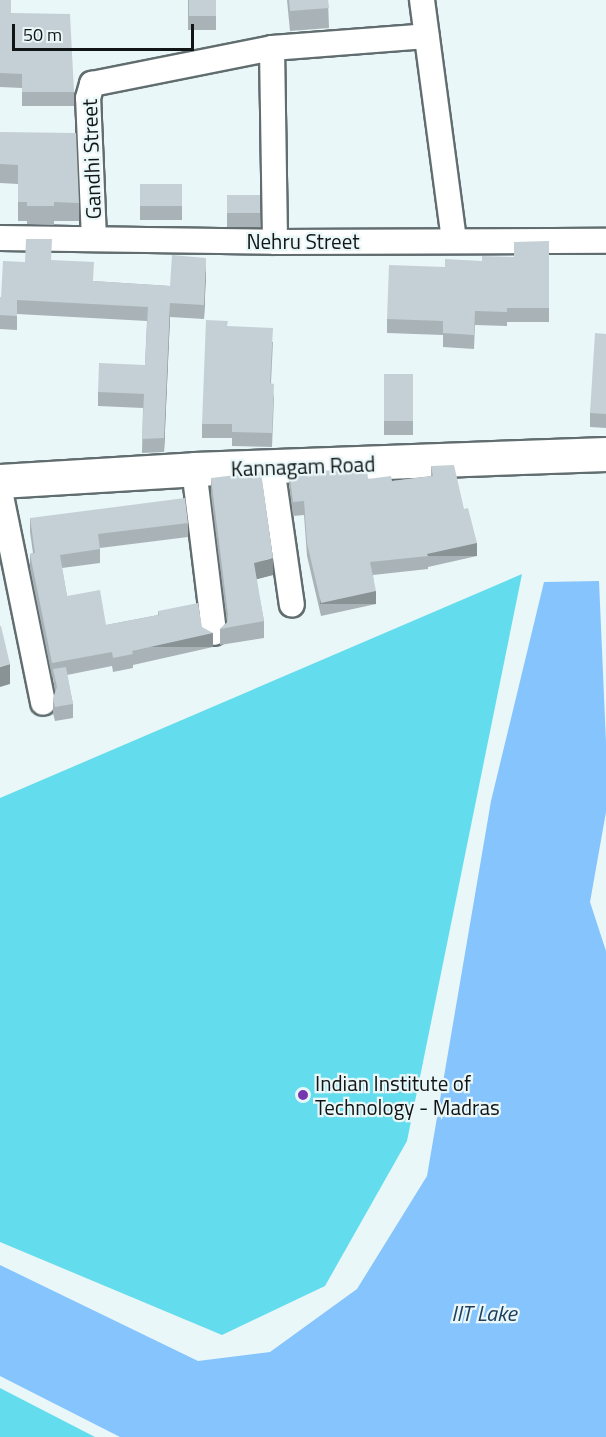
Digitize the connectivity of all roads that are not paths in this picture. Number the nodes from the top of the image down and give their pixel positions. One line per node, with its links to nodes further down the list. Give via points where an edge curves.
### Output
1 (422, 0): 2 (street)
2 (427, 36): 3 (street); 6 (street)
3 (272, 48): 5 (street, Gandhi Street, via 92,84 88,98); 8 (street)
4 (0, 238): 5 (street, Nehru Street)
5 (94, 238): 8 (street, Nehru Street)
6 (454, 240): 7 (street, Nehru Street); 8 (street, Nehru Street)
7 (606, 241)
8 (275, 242)
9 (606, 454): 10 (street, Kannagam Road)
10 (272, 467): 11 (street, Kannagam Road); 14 (street)
11 (194, 469): 12 (street, Kannagam Road); 15 (street)
12 (0, 481)
13 (0, 491): 16 (street)
14 (292, 605)
15 (214, 633)
16 (43, 703)

